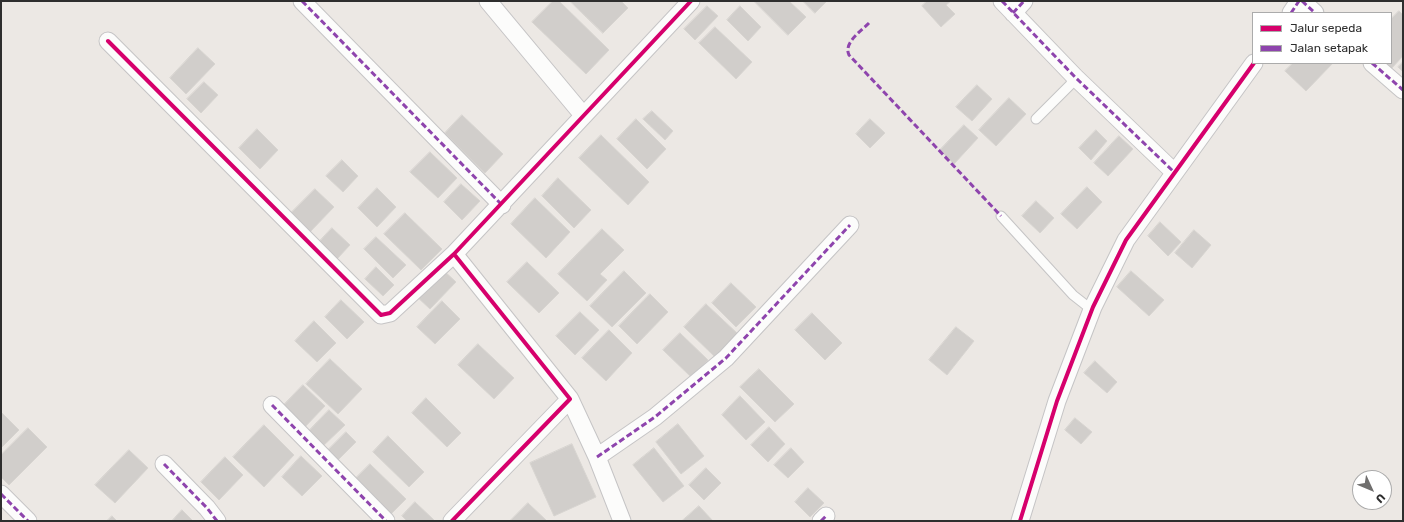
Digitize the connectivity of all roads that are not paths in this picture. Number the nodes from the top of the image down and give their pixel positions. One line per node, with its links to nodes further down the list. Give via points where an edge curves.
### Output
1 (302, 1): 16 (street)
2 (488, 1): 13 (street)
3 (691, 1): 13 (street)
4 (1301, 1): 6 (street); 7 (street)
5 (1013, 5): 11 (street)
6 (1292, 12)
7 (1315, 12)
8 (108, 41): 19 (street, via 381,315 390,313)
9 (1253, 64): 15 (street)
10 (1373, 64): 12 (street)
11 (1075, 78): 14 (lane); 15 (street)
12 (1403, 90)
13 (583, 115): 16 (street)
14 (1036, 119)
15 (1171, 169): 20 (street, via 1126,240)
16 (502, 205): 19 (street)
17 (1001, 216): 20 (lane, via 1073,295)
18 (850, 225): 23 (street, via 726,358 655,417)
19 (454, 254): 21 (street)
20 (1090, 306): 31 (street, via 1056,401)
21 (570, 399): 23 (street); 29 (street)
22 (272, 405): 28 (street)
23 (597, 457): 30 (street)
24 (164, 464): 27 (street)
25 (1, 494): 26 (street)
26 (28, 521)
27 (217, 521)
28 (386, 521)
29 (452, 521)
30 (622, 521)
31 (1020, 521)

